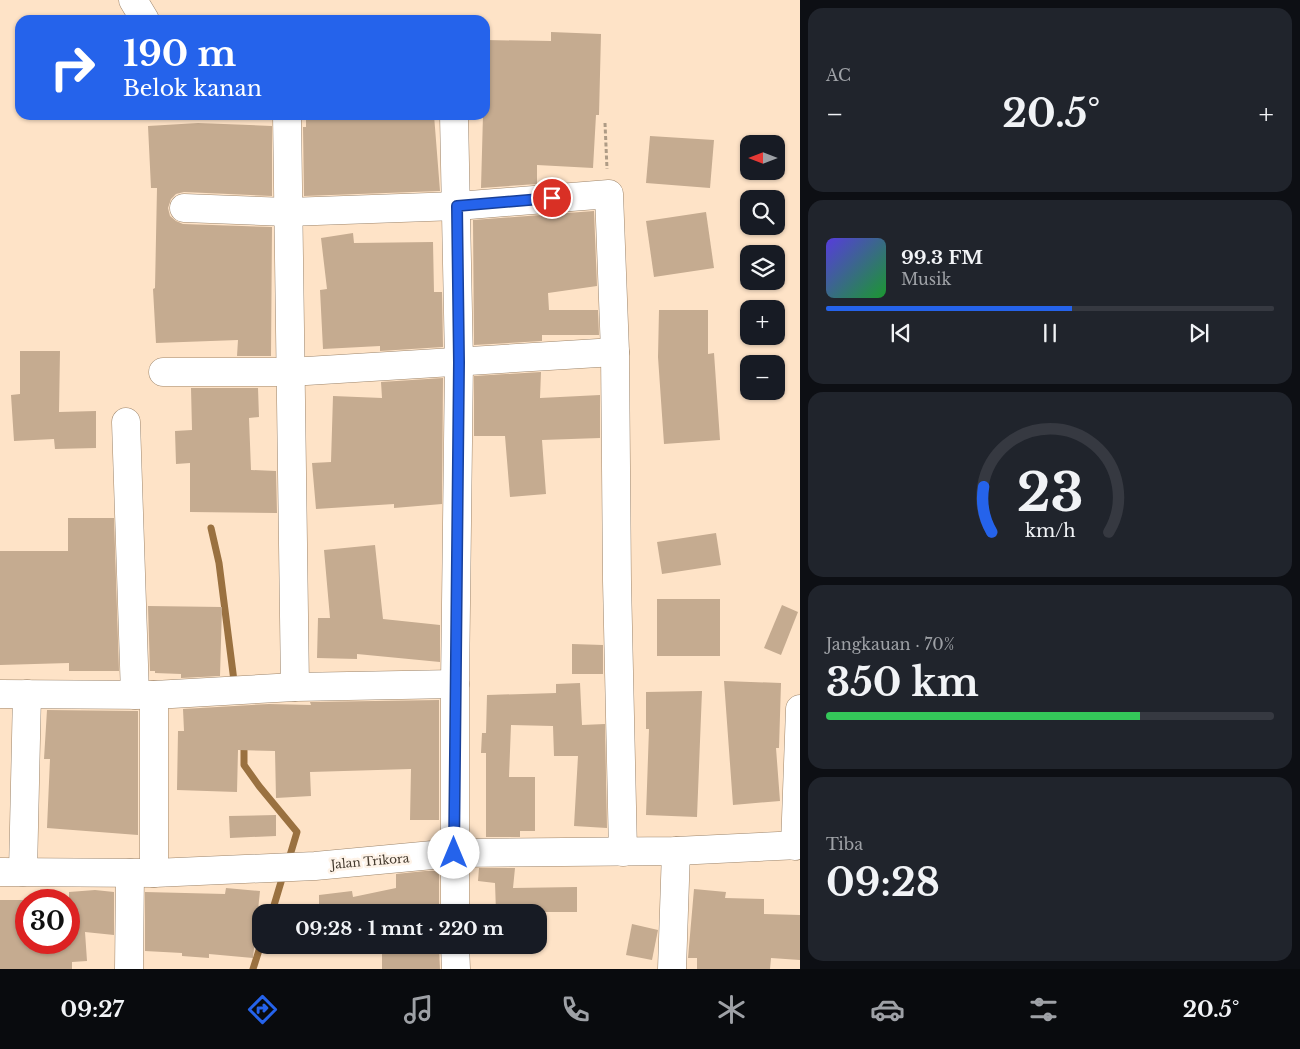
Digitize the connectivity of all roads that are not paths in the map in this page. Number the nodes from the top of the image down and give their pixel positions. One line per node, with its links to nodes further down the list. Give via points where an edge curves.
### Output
1 (133, 0): 2 (street)
2 (141, 15)
3 (287, 120): 7 (street)
4 (454, 120): 5 (street)
5 (457, 206): 7 (street); 8 (street, via 609,194); 9 (street)
6 (184, 208): 7 (street)
7 (288, 212): 11 (street)
8 (615, 352): 9 (street); 21 (street)
9 (459, 362): 11 (street); 13 (street)
10 (163, 372): 11 (street)
11 (290, 372): 14 (street)
12 (126, 422): 17 (street)
13 (455, 684): 14 (street); 22 (street)
14 (295, 687): 17 (street)
15 (0, 694): 16 (street)
16 (27, 694): 17 (street); 23 (street)
17 (144, 695): 24 (street)
18 (800, 709): 19 (street)
19 (797, 846): 20 (street, Jalan Trikora)
20 (676, 851): 21 (street, Jalan Trikora); 29 (street)
21 (623, 852): 22 (street, Jalan Trikora)
22 (454, 853): 24 (street, Jalan Trikora, via 254,870); 25 (street)
23 (11, 872): 24 (street, Jalan Trikora)
24 (142, 873): 27 (street)
25 (455, 904)
26 (455, 954): 28 (street)
27 (129, 969)
28 (456, 969)
29 (672, 969)

